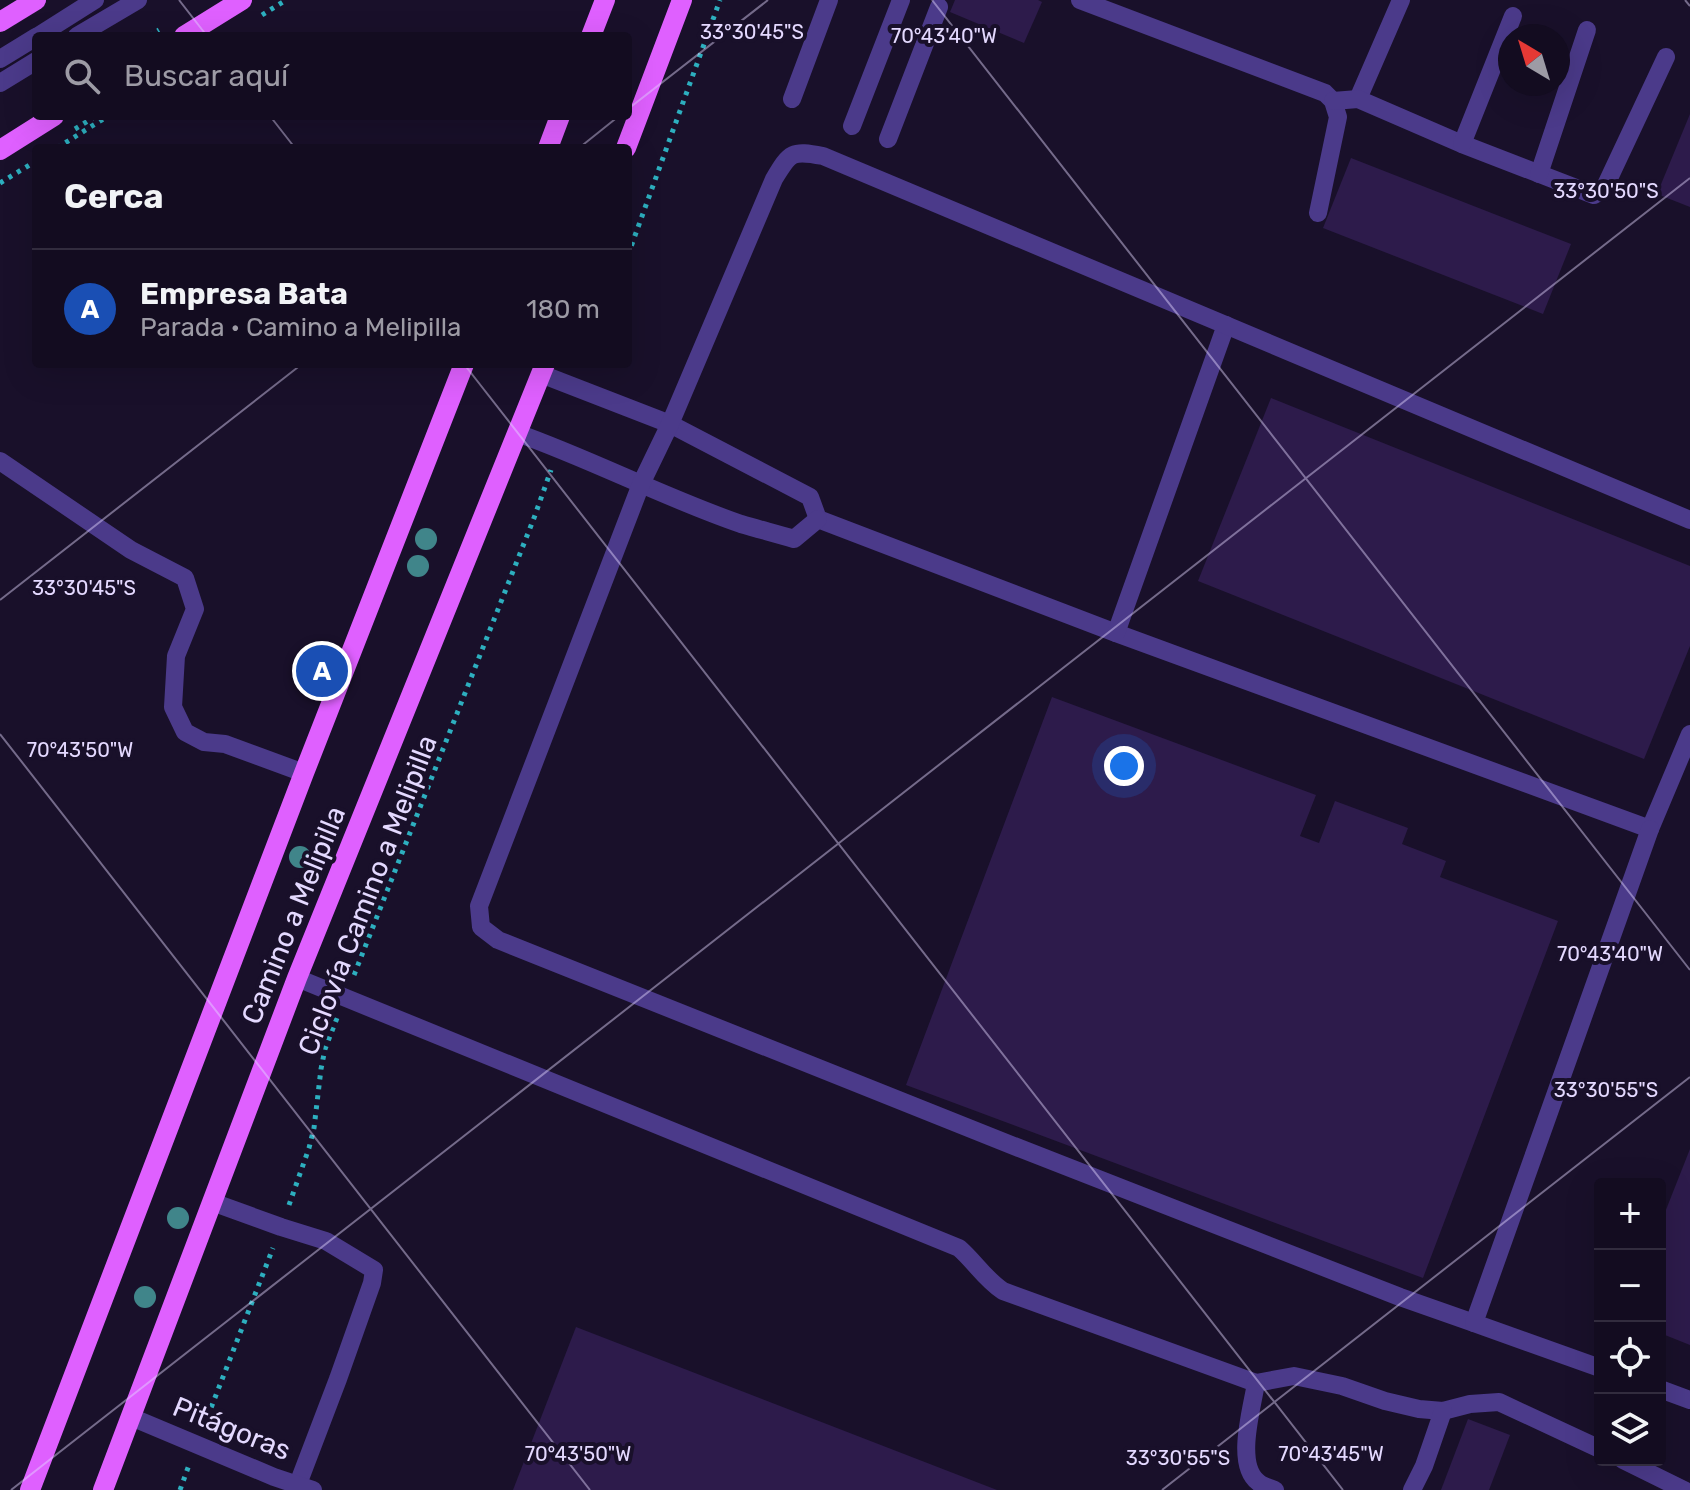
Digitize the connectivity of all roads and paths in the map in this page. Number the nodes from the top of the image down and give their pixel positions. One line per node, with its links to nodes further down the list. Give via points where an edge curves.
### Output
1 (36, 0): 14 (main road)
2 (95, 0): 16 (lane)
3 (138, 0): 17 (lane)
4 (242, 0): 18 (main road)
5 (605, 0): 19 (main road)
6 (682, 0): 35 (main road)
7 (720, 0): 40 (path)
8 (829, 0): 25 (lane)
9 (901, 0): 31 (lane)
10 (1080, 0): 27 (lane, via 1325,93)
11 (1401, 0): 26 (lane)
12 (934, 2): 32 (lane)
13 (1513, 16): 36 (lane)
14 (0, 22)
15 (1587, 30): 38 (lane)
16 (43, 32)
17 (84, 32)
18 (190, 32)
19 (593, 32)
20 (32, 39): 22 (lane)
21 (1666, 57): 38 (lane, via 1604,189 1594,195)
22 (0, 59)
23 (32, 63): 24 (lane)
24 (0, 83)
25 (792, 99)
26 (1358, 99): 27 (lane); 36 (lane)
27 (1333, 101): 39 (lane, via 1338,117)
28 (48, 120): 37 (main road)
29 (102, 120): 33 (path)
30 (558, 120): 34 (main road)
31 (852, 126)
32 (888, 139)
33 (63, 144)
34 (550, 144)
35 (628, 144)
36 (1462, 144): 38 (lane)
37 (0, 150)
38 (1539, 174)
39 (1318, 213)
40 (632, 244)
41 (1226, 325): 44 (lane, via 823,156 800,151 786,158 774,179); 50 (lane); 51 (lane)
42 (462, 368): 53 (main road, Camino a Melipilla)
43 (543, 369): 44 (lane); 45 (main road, Camino a Melipilla)
44 (670, 424): 48 (lane); 49 (lane, via 810,497)
45 (517, 433): 46 (lane); 55 (main road, Camino a Melipilla)
46 (559, 448): 48 (lane); 56 (path, Ciclovía Camino a Melipilla)
47 (0, 461): 53 (lane, via 131,550 185,578 195,609 176,656 173,707 185,732)
48 (641, 484): 49 (lane, via 794,539); 59 (lane, via 479,906 481,927 498,940)
49 (818, 519): 51 (lane)
50 (1690, 520)
51 (1116, 633): 54 (lane)
52 (1690, 734): 54 (lane)
53 (304, 773): 70 (main road, Camino a Melipilla)
54 (1650, 829): 59 (lane)
55 (297, 978): 56 (lane); 57 (main road, Camino a Melipilla)
56 (345, 997): 58 (path, Ciclovía Camino a Melipilla, via 325,1049 309,1148); 61 (lane, via 959,1248 1003,1291)
57 (212, 1202): 58 (lane); 65 (main road, Camino a Melipilla)
58 (281, 1227): 66 (path, Ciclovía Camino a Melipilla); 69 (lane, via 326,1241 374,1270)
59 (1474, 1323): 60 (lane)
60 (1594, 1366)
61 (1256, 1383): 64 (lane, via 1294,1376); 73 (lane, via 1247,1469 1258,1483)
62 (1666, 1391): 63 (lane)
63 (1690, 1400)
64 (1443, 1411): 67 (lane, via 1499,1402); 74 (lane)
65 (131, 1417): 66 (lane, Pitágoras); 71 (main road, Camino a Melipilla)
66 (197, 1446): 69 (lane, Pitágoras); 72 (path, Ciclovía Camino a Melipilla)
67 (1594, 1446)
68 (1635, 1466): 75 (lane)
69 (306, 1487)
70 (30, 1490)
71 (103, 1490)
72 (180, 1490)
73 (1275, 1490)
74 (1412, 1490)
75 (1684, 1490)

